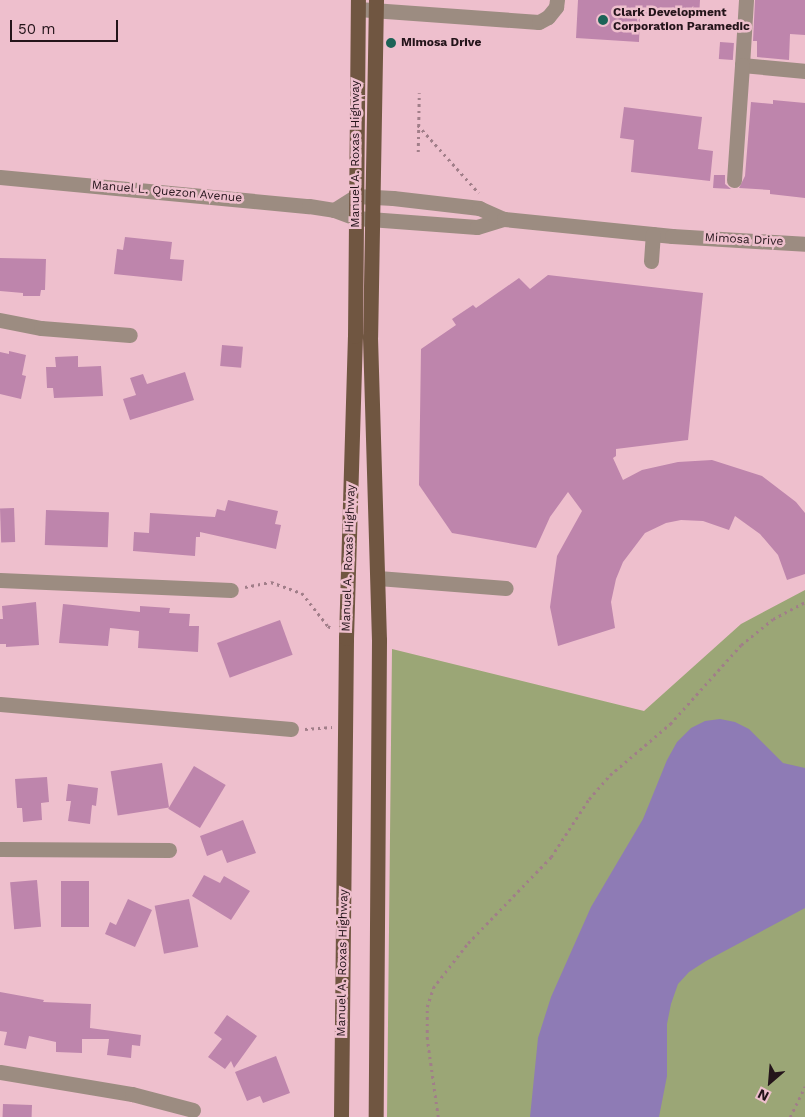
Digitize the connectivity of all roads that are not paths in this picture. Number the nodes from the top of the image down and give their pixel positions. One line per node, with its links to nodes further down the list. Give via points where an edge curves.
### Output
1 (557, 0): 4 (street, via 548,17 539,22)
2 (746, 0): 5 (street)
3 (358, 4): 4 (street); 9 (main road, Manuel A. Roxas Highway)
4 (376, 5): 10 (main road, Manuel A. Roxas Highway)
5 (742, 66): 6 (street); 8 (street)
6 (805, 72)
7 (0, 177): 11 (street, Manuel L. Quezon Avenue)
8 (734, 180)
9 (356, 196): 10 (street, Mimosa Drive); 11 (street); 12 (main road, Manuel A. Roxas Highway)
10 (372, 197): 13 (main road, Manuel A. Roxas Highway); 14 (street, Mimosa Drive, via 482,210)
11 (334, 210): 12 (street, Manuel L. Quezon Avenue)
12 (356, 218): 13 (street, Manuel L. Quezon Avenue); 30 (main road, Manuel A. Roxas Highway, via 346,638)
13 (372, 219): 14 (street, Mimosa Drive, via 478,227); 20 (main road, Manuel A. Roxas Highway, via 370,337)
14 (504, 220): 15 (street, Mimosa Drive)
15 (653, 234): 16 (street, Mimosa Drive); 17 (street)
16 (805, 244)
17 (651, 261)
18 (0, 320): 19 (street, via 41,328)
19 (130, 335)
20 (378, 578): 22 (street); 31 (main road, Manuel A. Roxas Highway)
21 (0, 580): 23 (street)
22 (506, 588)
23 (231, 590)
24 (0, 704): 25 (street)
25 (291, 730)
26 (0, 849): 27 (street)
27 (170, 850)
28 (0, 1072): 29 (street, via 132,1094)
29 (193, 1110)
30 (340, 1117)
31 (376, 1117)

